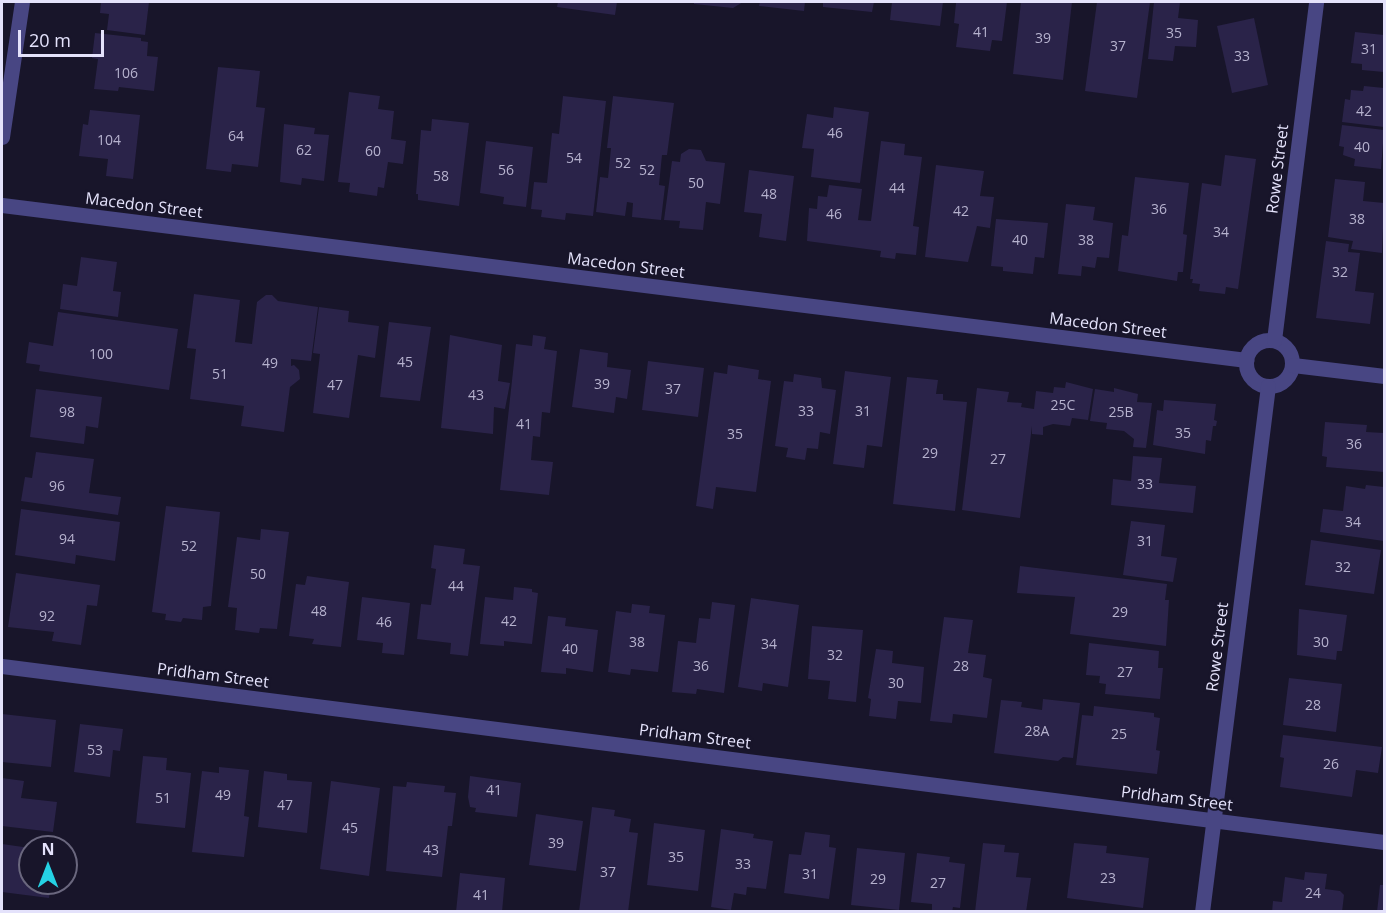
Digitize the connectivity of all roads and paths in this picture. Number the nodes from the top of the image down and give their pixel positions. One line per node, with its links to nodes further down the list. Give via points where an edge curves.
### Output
1 (22, 2): 3 (street)
2 (1316, 2): 6 (street, Rowe Street)
3 (3, 118): 4 (street)
4 (2, 137)
5 (2, 206): 7 (street, Macedon Street)
6 (1274, 340): 7 (street, via 1261,340 1254,345); 8 (street, via 1287,347)
7 (1246, 360): 10 (street, via 1251,378)
8 (1293, 365): 9 (street); 10 (street, via 1285,381)
9 (1384, 376)
10 (1268, 386): 12 (street, Rowe Street)
11 (2, 666): 12 (street, Pridham Street)
12 (1213, 820): 13 (street, Pridham Street); 14 (street, Rowe Street)
13 (1384, 842)
14 (1202, 912)

